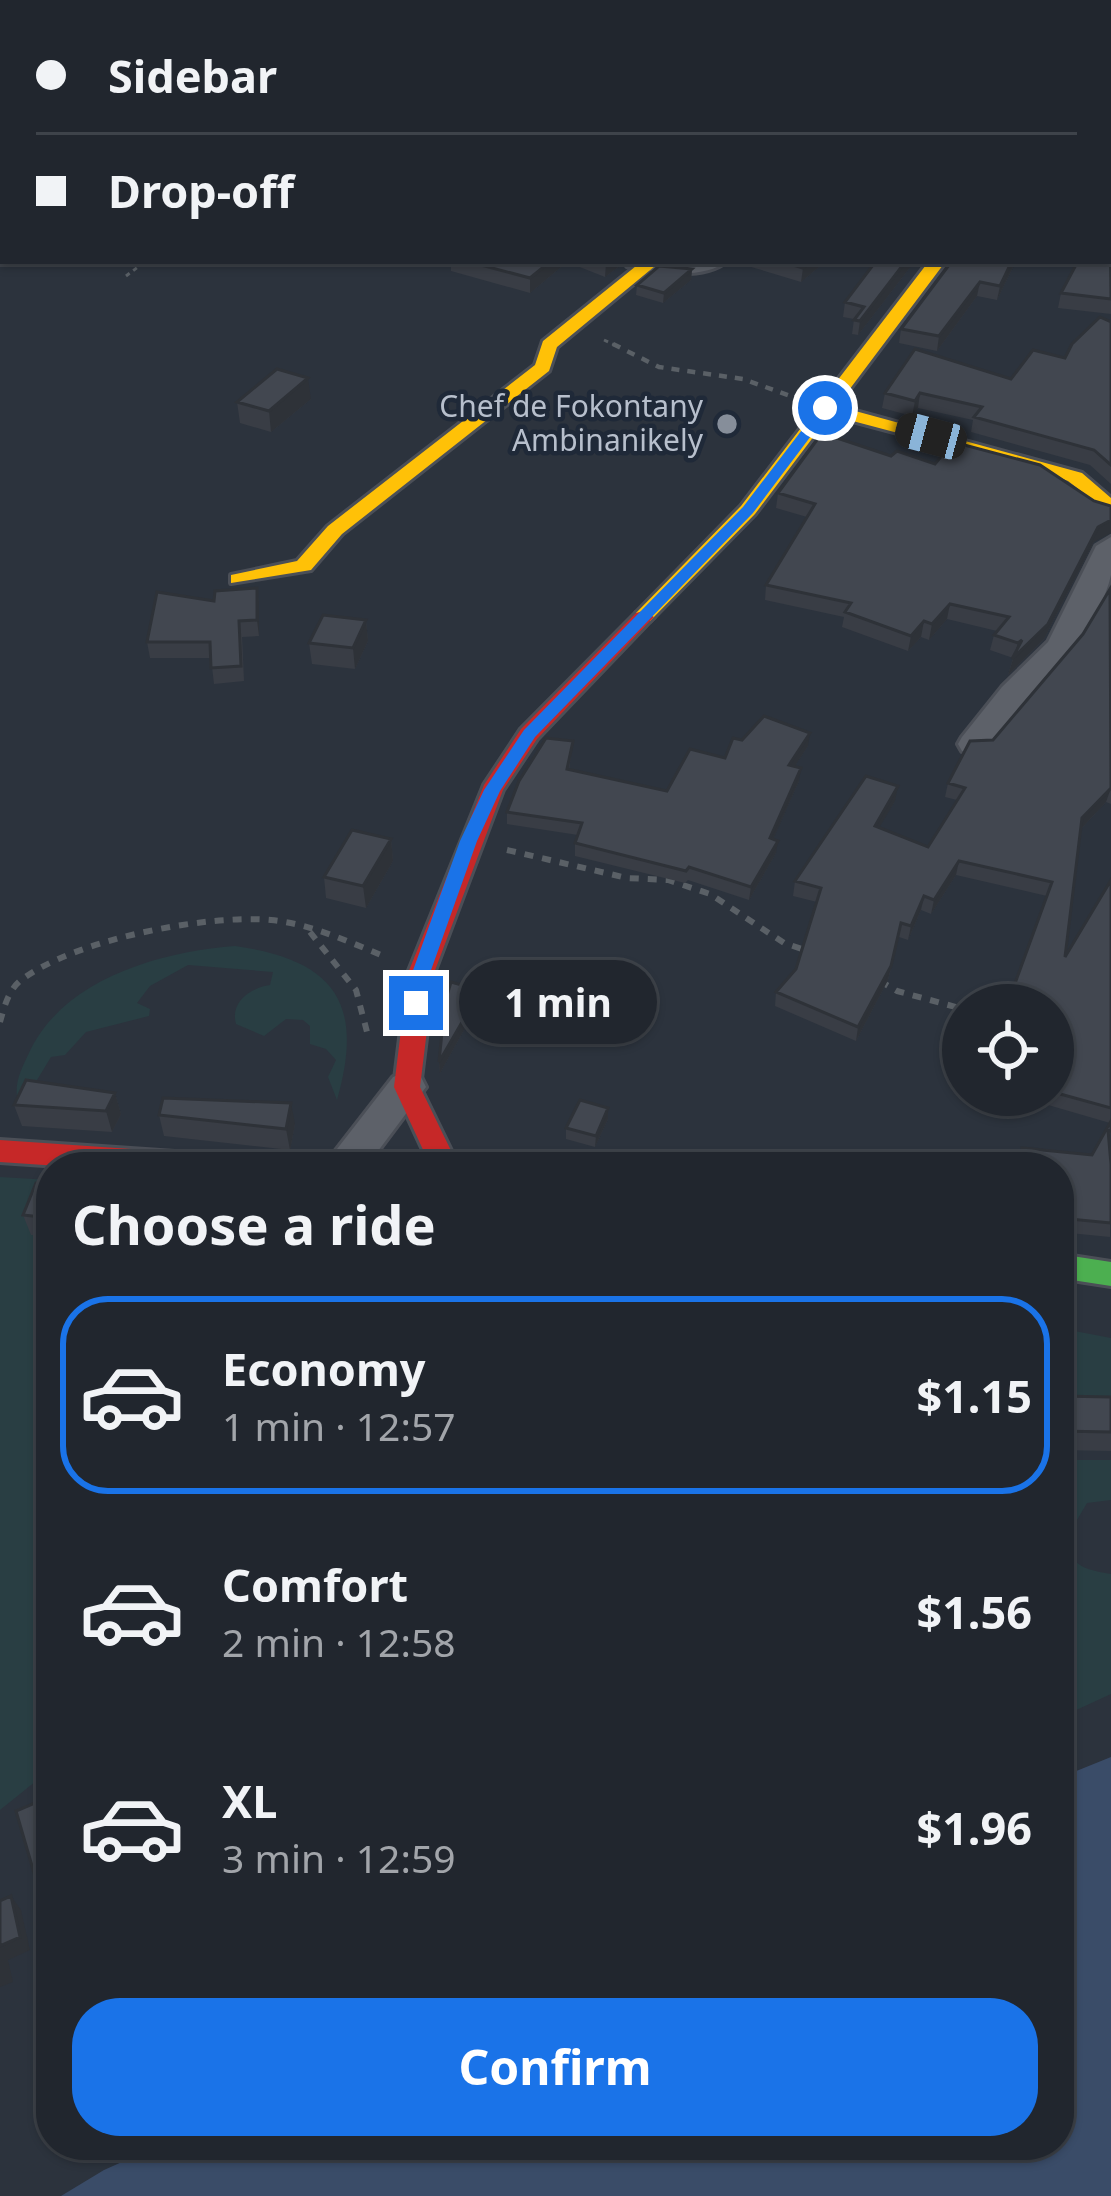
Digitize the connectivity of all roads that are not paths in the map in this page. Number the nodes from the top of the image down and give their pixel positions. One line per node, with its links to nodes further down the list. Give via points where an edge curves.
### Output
1 (641, 264): 6 (street, via 550,345 543,367 335,530 304,566)
2 (936, 264): 3 (street)
3 (825, 408): 4 (street, via 1052,468 1076,477); 8 (street, via 748,510 530,734 492,790 421,973)
4 (1111, 508)
5 (1111, 546): 7 (street, via 1061,646)
6 (238, 579)
7 (974, 744)
8 (407, 1087): 10 (street); 11 (street)
9 (0, 1151): 12 (street)
10 (355, 1152)
11 (438, 1152)
12 (36, 1153)
13 (1074, 1268): 14 (street)
14 (1111, 1274)

